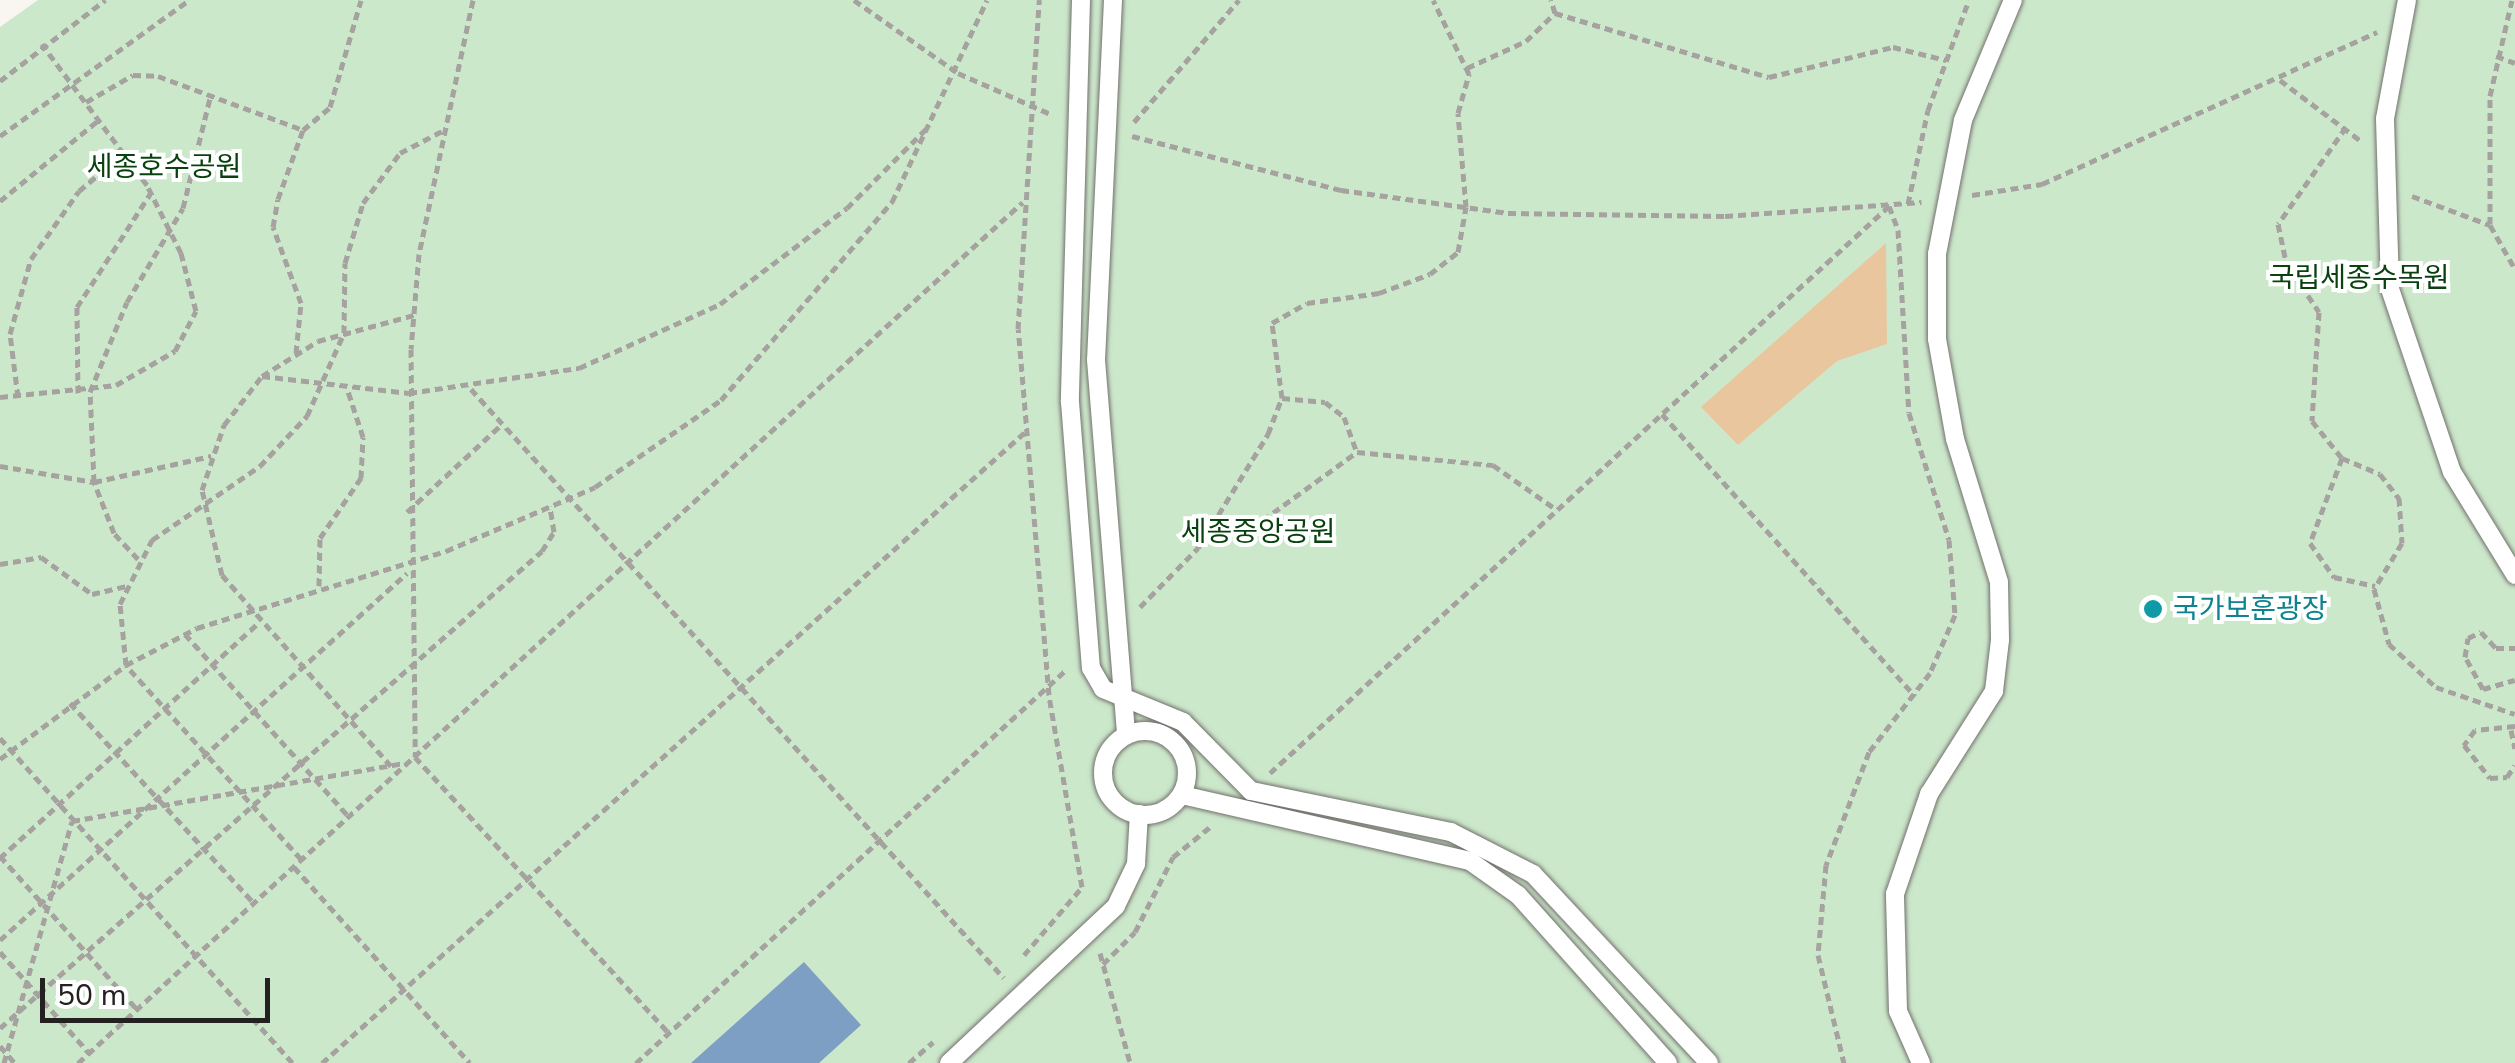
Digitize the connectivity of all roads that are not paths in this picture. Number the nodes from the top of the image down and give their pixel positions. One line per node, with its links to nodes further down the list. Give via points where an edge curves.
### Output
1 (1081, 0): 6 (lane, via 1070,402 1091,668)
2 (1113, 0): 6 (lane, via 1096,360)
3 (2013, 0): 13 (lane, via 1964,120 1948,199 1936,339 1955,439 1998,582 2000,640 1994,691 1929,794 1895,894 1898,1011)
4 (2407, 0): 5 (lane, via 2385,119 2390,289 2452,472)
5 (2515, 575)
6 (1124, 703): 7 (lane); 12 (lane, via 1184,722 1250,790 1490,848 1560,900)
7 (1126, 735): 8 (lane, via 1152,731 1175,743 1187,767); 9 (lane, via 1108,753 1103,780 1118,805)
8 (1182, 795): 9 (lane, via 1159,813); 11 (lane, via 1470,862 1518,895)
9 (1139, 814): 10 (lane, via 1136,864 1094,930)
10 (949, 1063)
11 (1668, 1063)
12 (1709, 1063)
13 (1921, 1063)

